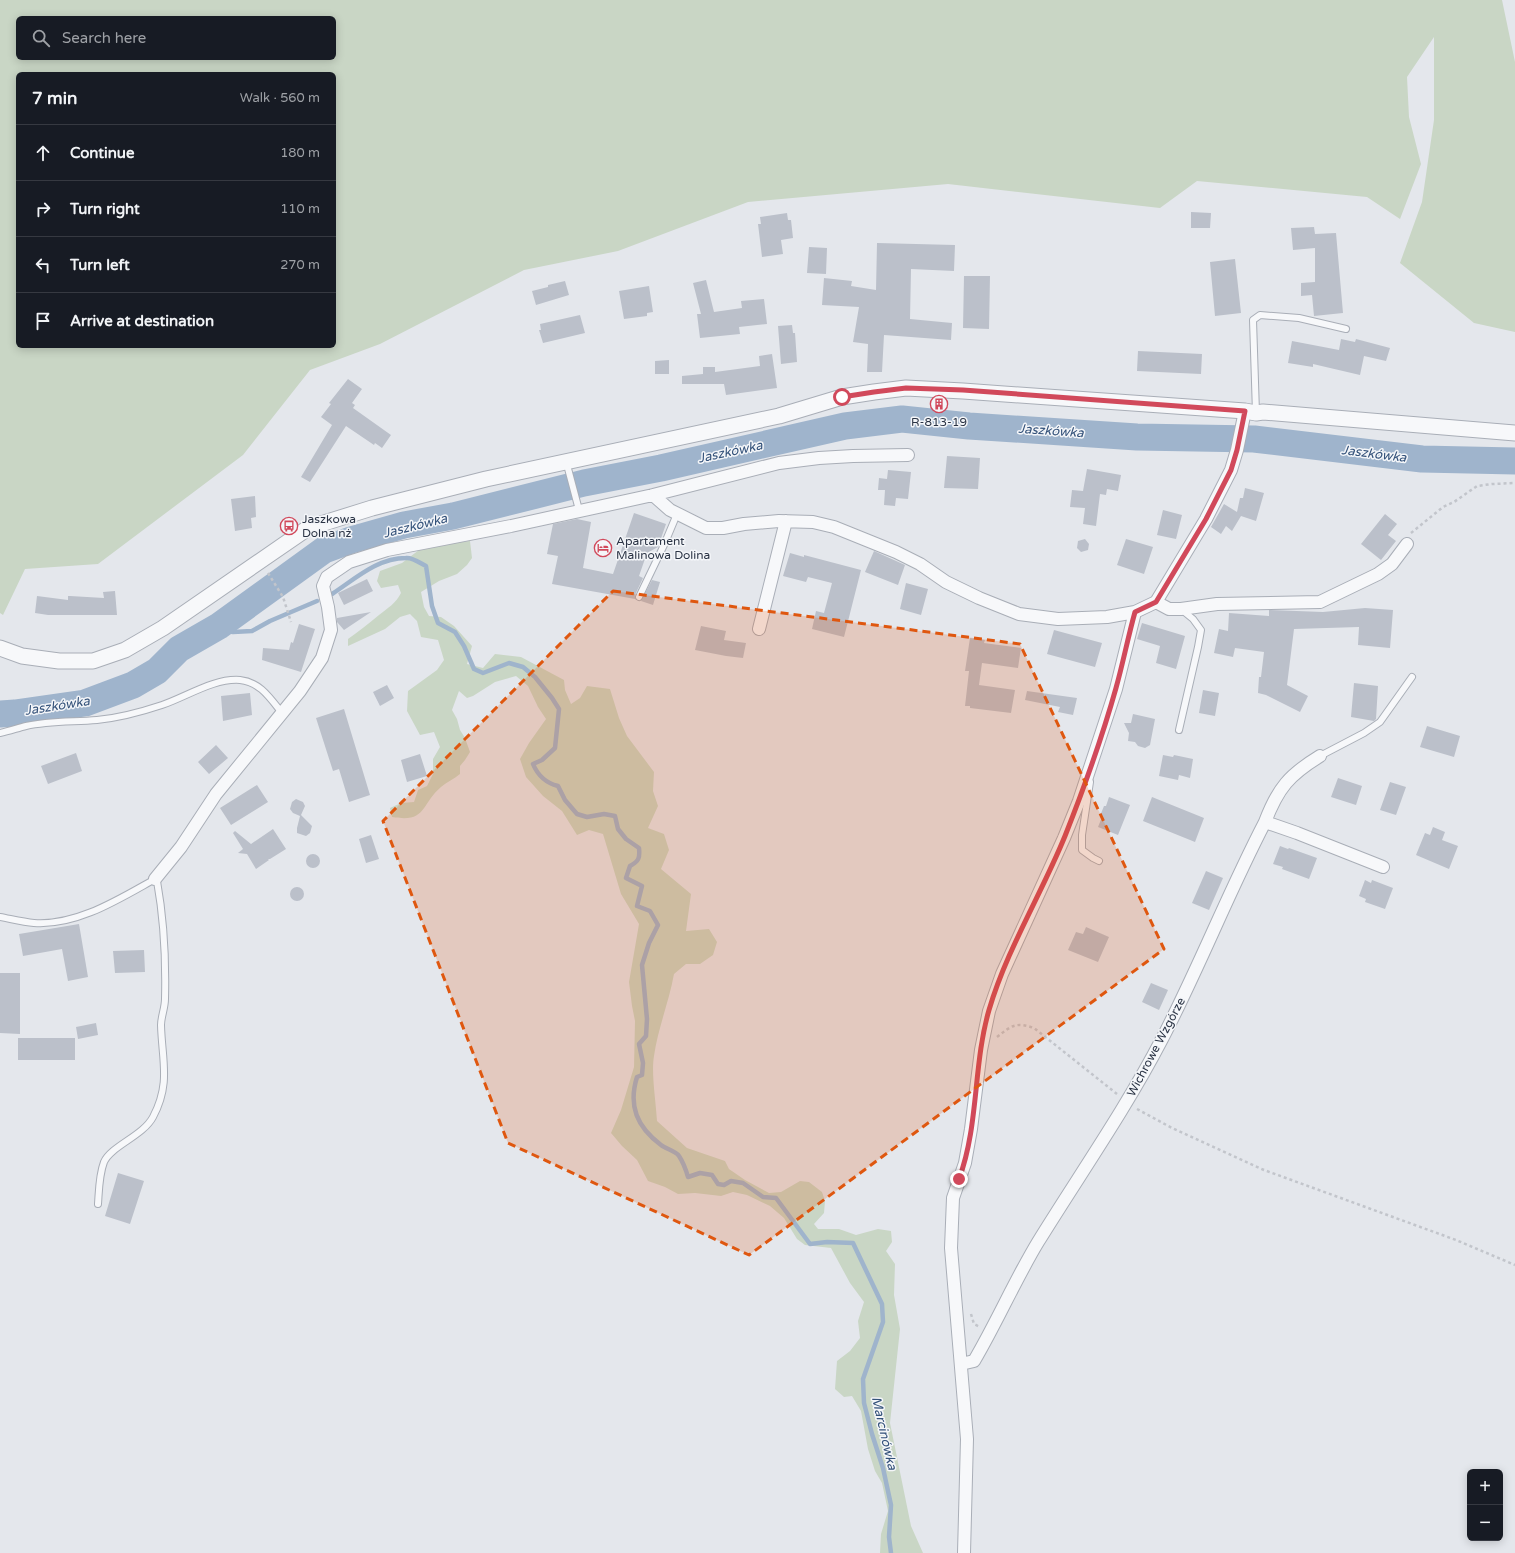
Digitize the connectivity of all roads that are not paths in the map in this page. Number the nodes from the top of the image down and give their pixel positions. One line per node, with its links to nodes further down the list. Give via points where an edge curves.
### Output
1 (1346, 329): 2 (lane, via 1299,318 1260,315 1253,320)
2 (1250, 412): 3 (street); 5 (street, via 906,388 842,397 778,416); 12 (street, via 1242,429 1231,470 1206,519)
3 (1515, 433)
4 (908, 455): 6 (street, via 846,456 779,463)
5 (568, 467): 7 (lane); 16 (street, via 486,479 372,508 308,528 164,628 125,650 93,661 59,661 22,656)
6 (653, 495): 7 (street); 8 (street)
7 (579, 510): 18 (street, via 387,550 349,562 339,568 327,577 323,586 331,630 322,658)
8 (677, 514): 9 (street, via 706,528); 11 (lane)
9 (786, 521): 14 (street, via 813,522 834,527 896,552 920,564 946,582 1019,614 1058,619 1107,617); 15 (street)
10 (1407, 544): 13 (street, via 1392,564 1378,574 1320,602 1217,604)
11 (639, 597)
12 (1156, 602): 13 (street, via 1169,609); 14 (street)
13 (1180, 609): 19 (lane, via 1193,619 1201,630)
14 (1135, 612): 22 (street, via 1116,688)
15 (759, 629)
16 (0, 648)
17 (1412, 677): 21 (lane, via 1380,722)
18 (282, 713): 20 (lane, via 260,686 241,680 226,681 162,705 120,716 27,726); 26 (street, via 227,779 181,847)
19 (1179, 730)
20 (0, 734)
21 (1320, 756): 23 (street, Wichrowe Wzgórze, via 1292,776 1272,804)
22 (1091, 766): 24 (lane, via 1082,850); 29 (street, via 1064,838 1002,974 989,1011 965,1163 953,1198 951,1248)
23 (1265, 822): 25 (street); 29 (street, Wichrowe Wzgórze, via 1162,1038 1127,1102 1038,1243 974,1361)
24 (1099, 861)
25 (1383, 867)
26 (155, 879): 27 (lane, via 70,920 35,923); 28 (lane, via 162,909 164,945 165,1000 161,1024 164,1086 152,1119 136,1136 105,1161 101,1173)
27 (0, 917)
28 (98, 1204)
29 (961, 1364): 30 (street, via 967,1439)
30 (964, 1553)

